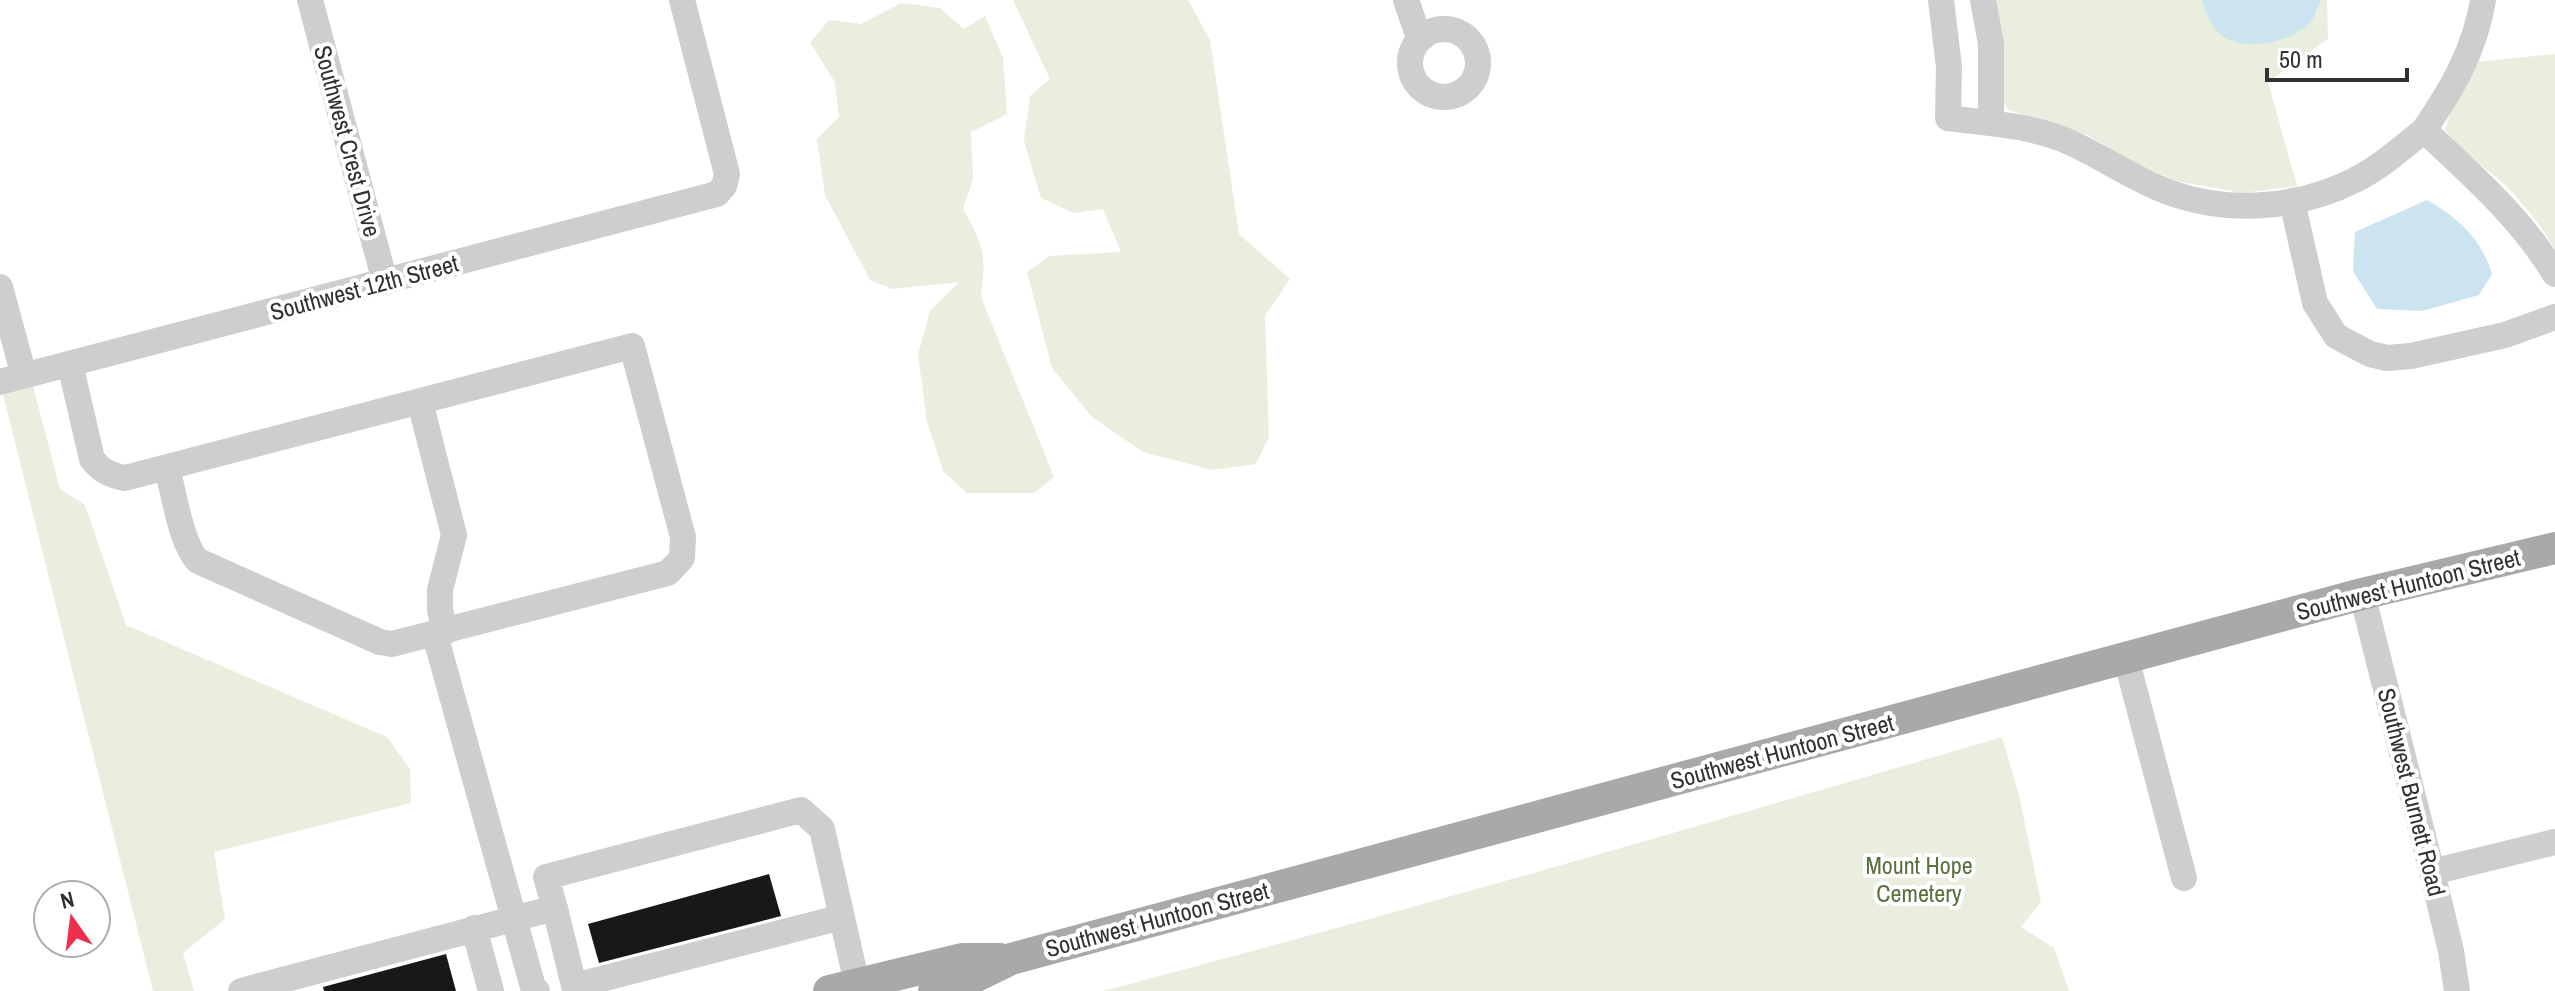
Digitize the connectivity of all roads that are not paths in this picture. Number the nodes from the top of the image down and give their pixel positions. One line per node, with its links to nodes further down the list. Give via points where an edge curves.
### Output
1 (310, 0): 12 (street, Southwest Crest Drive)
2 (682, 0): 12 (street, Southwest 12th Street, via 727,174 724,186 711,197)
3 (1406, 0): 7 (street)
4 (1941, 0): 8 (street, via 1948,118)
5 (1983, 0): 8 (street, via 1991,44)
6 (2483, 0): 9 (street, via 2466,61)
7 (1423, 37)
8 (1991, 123): 10 (street, via 2062,139 2197,201)
9 (2424, 130): 10 (street, via 2355,180); 11 (street, via 2503,206)
10 (2292, 201): 14 (street, via 2315,303 2336,336 2370,354 2411,356 2505,335)
11 (2555, 274)
12 (385, 282): 15 (street, Southwest 12th Street)
13 (0, 287): 16 (street)
14 (2555, 317)
15 (70, 364): 16 (street, Southwest 12th Street); 18 (street, via 98,467 125,478)
16 (12, 379)
17 (420, 402): 18 (street); 21 (street, via 454,535 440,590); 21 (street, via 632,346 684,544 682,558 668,573)
18 (167, 468): 21 (street, via 186,543 198,561 380,642 400,644)
19 (2555, 548): 20 (main road, Southwest Huntoon Street)
20 (2362, 594): 22 (main road, Southwest Huntoon Street); 24 (street, Southwest Burnett Road)
21 (440, 634): 28 (street)
22 (2126, 658): 25 (street); 30 (main road, Southwest Huntoon Street)
23 (2555, 842): 24 (street)
24 (2432, 872): 36 (street, Southwest Burnett Road)
25 (2184, 878)
26 (555, 908): 27 (street, via 574,986); 27 (street, via 546,877 801,810 822,829); 28 (street)
27 (842, 917): 31 (street)
28 (513, 918): 29 (street); 32 (street)
29 (474, 928): 33 (street); 34 (street)
30 (1011, 959): 31 (main road, Southwest Huntoon Street, via 962,959); 35 (main road, Southwest Huntoon Street)
31 (843, 987)
32 (534, 990)
33 (241, 991)
34 (491, 991)
35 (934, 991)
36 (2457, 991)

